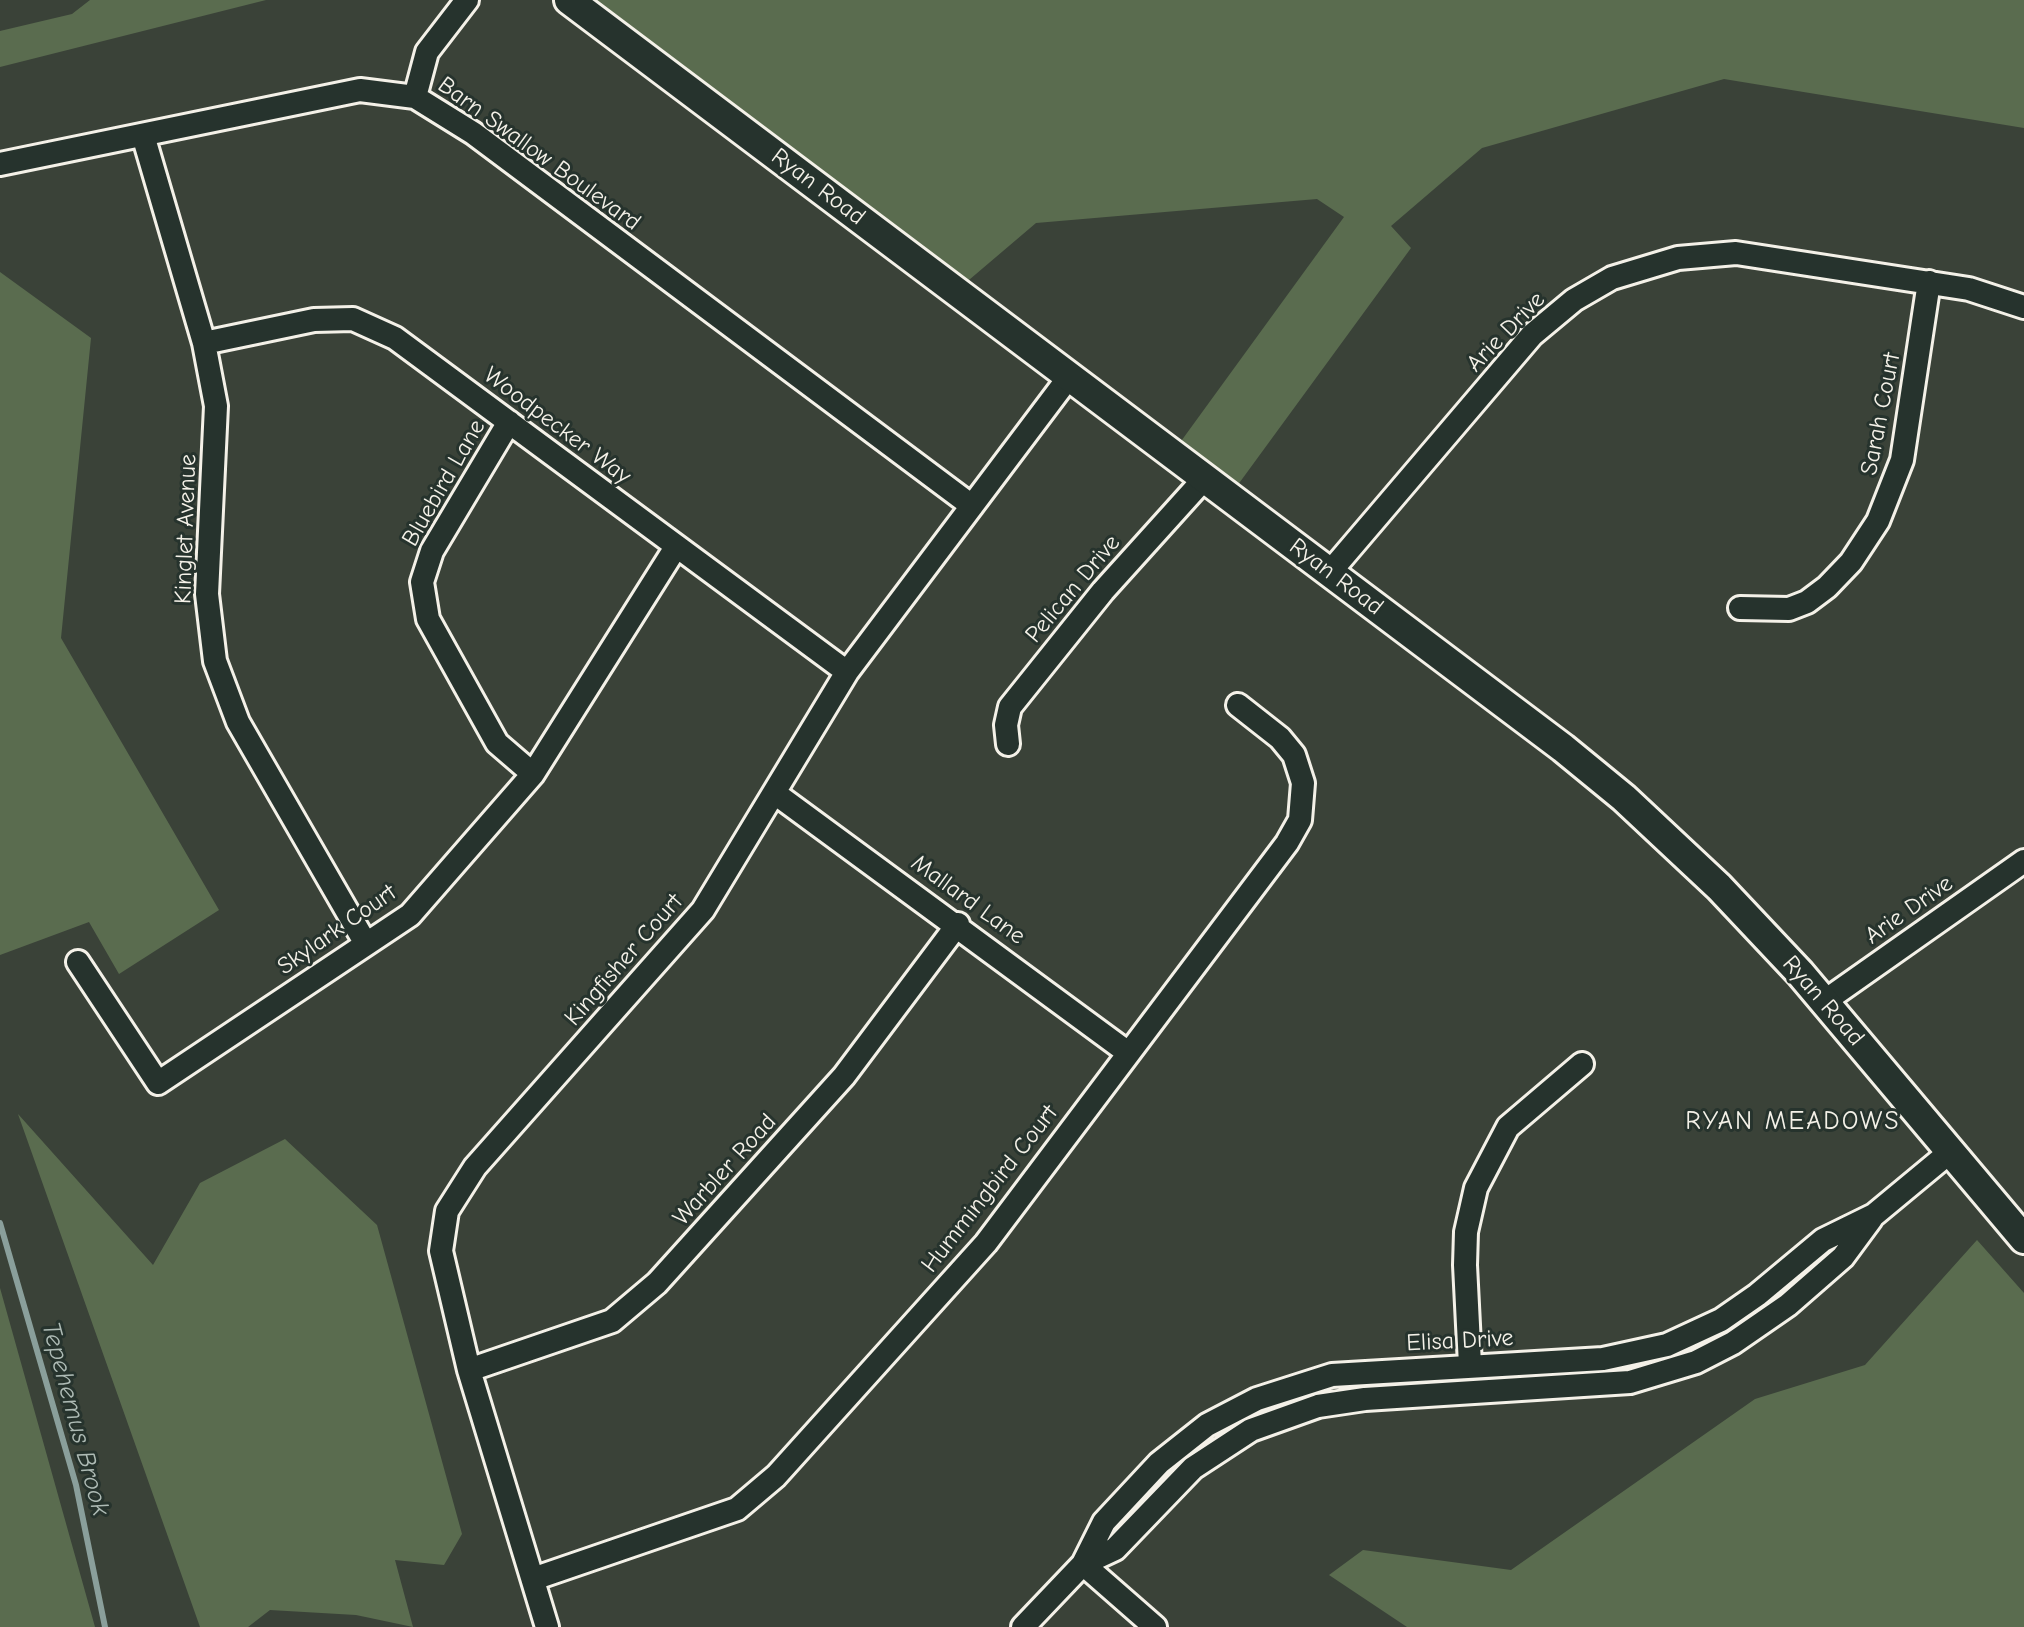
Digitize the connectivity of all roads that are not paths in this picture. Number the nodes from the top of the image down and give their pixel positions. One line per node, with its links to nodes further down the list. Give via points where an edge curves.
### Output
1 (467, 0): 3 (street, via 427,52)
2 (569, 0): 9 (street, Ryan Road)
3 (415, 97): 4 (street, Barn Swallow Boulevard, via 360,90); 12 (street, Barn Swallow Boulevard, via 473,133)
4 (143, 135): 5 (street, Barn Swallow Boulevard); 8 (street, Kinglet Avenue)
5 (0, 164)
6 (1929, 282): 7 (street, Arie Drive); 14 (street, Arie Drive, via 1736,253 1678,258 1612,278 1574,300 1532,335); 15 (street, Sarah Court, via 1902,460 1878,521 1851,562 1807,602 1789,609)
7 (2024, 307)
8 (204, 343): 10 (street, Woodpecker Way, via 314,320 353,319 395,338); 23 (street, Kinglet Avenue, via 216,406 207,594 215,661 238,722)
9 (1069, 377): 11 (street, Ryan Road); 12 (street, Kingfisher Court)
10 (509, 422): 13 (street, Woodpecker Way); 19 (street, Bluebird Lane, via 432,551 422,582 428,619 497,743)
11 (1204, 479): 14 (street, Ryan Road); 18 (street, Pelican Drive, via 1103,591 1010,707)
12 (972, 506): 16 (street, Kingfisher Court)
13 (676, 547): 16 (street, Woodpecker Way); 19 (street, Skylark Court)
14 (1330, 572): 25 (street, Ryan Road, via 1624,798 1719,887)
15 (1740, 608)
16 (847, 672): 20 (street, Kingfisher Court)
17 (1238, 705): 26 (street, Hummingbird Court, via 1294,755 1303,783 1300,820)
18 (1008, 744)
19 (533, 774): 23 (street, Skylark Court, via 410,915)
20 (776, 794): 22 (street, Mallard Lane); 35 (street, Kingfisher Court, via 703,910 475,1167 447,1211 441,1251)
21 (2024, 861): 25 (street, Arie Drive)
22 (958, 924): 26 (street, Mallard Lane); 35 (street, Warbler Road, via 844,1076 657,1283 612,1321)
23 (366, 944): 24 (street, Skylark Court, via 158,1083)
24 (78, 962)
25 (1825, 1001): 28 (street, Ryan Road)
26 (1127, 1052): 42 (street, Hummingbird Court, via 986,1243 776,1476 737,1509)
27 (1582, 1064): 34 (street, via 1508,1127 1476,1188 1466,1232)
28 (1950, 1152): 29 (street, Elisa Drive); 30 (street, Ryan Road)
29 (1874, 1215): 31 (street, Elisa Drive, via 1823,1240); 32 (street, Elisa Drive, via 1843,1257)
30 (2024, 1239)
31 (1743, 1305): 32 (street); 33 (street, Elisa Drive, via 1690,1335)
32 (1758, 1327): 37 (street, Elisa Drive, via 1696,1362)
33 (1618, 1357): 34 (street, Elisa Drive); 37 (street)
34 (1470, 1365): 36 (street, Elisa Drive)
35 (469, 1370): 42 (street, Kingfisher Court)
36 (1332, 1375): 38 (street); 39 (street, Elisa Drive, via 1257,1399)
37 (1623, 1383): 38 (street, Elisa Drive)
38 (1337, 1403): 40 (street, Elisa Drive, via 1281,1417)
39 (1207, 1425): 40 (street); 41 (street, Elisa Drive, via 1159,1463 1104,1522)
40 (1223, 1446): 41 (street, Elisa Drive, via 1179,1480 1115,1549)
41 (1083, 1564): 44 (street, Elisa Drive); 45 (street)
42 (533, 1579): 43 (street, Kingfisher Court)
43 (547, 1627)
44 (1023, 1627)
45 (1155, 1627)

